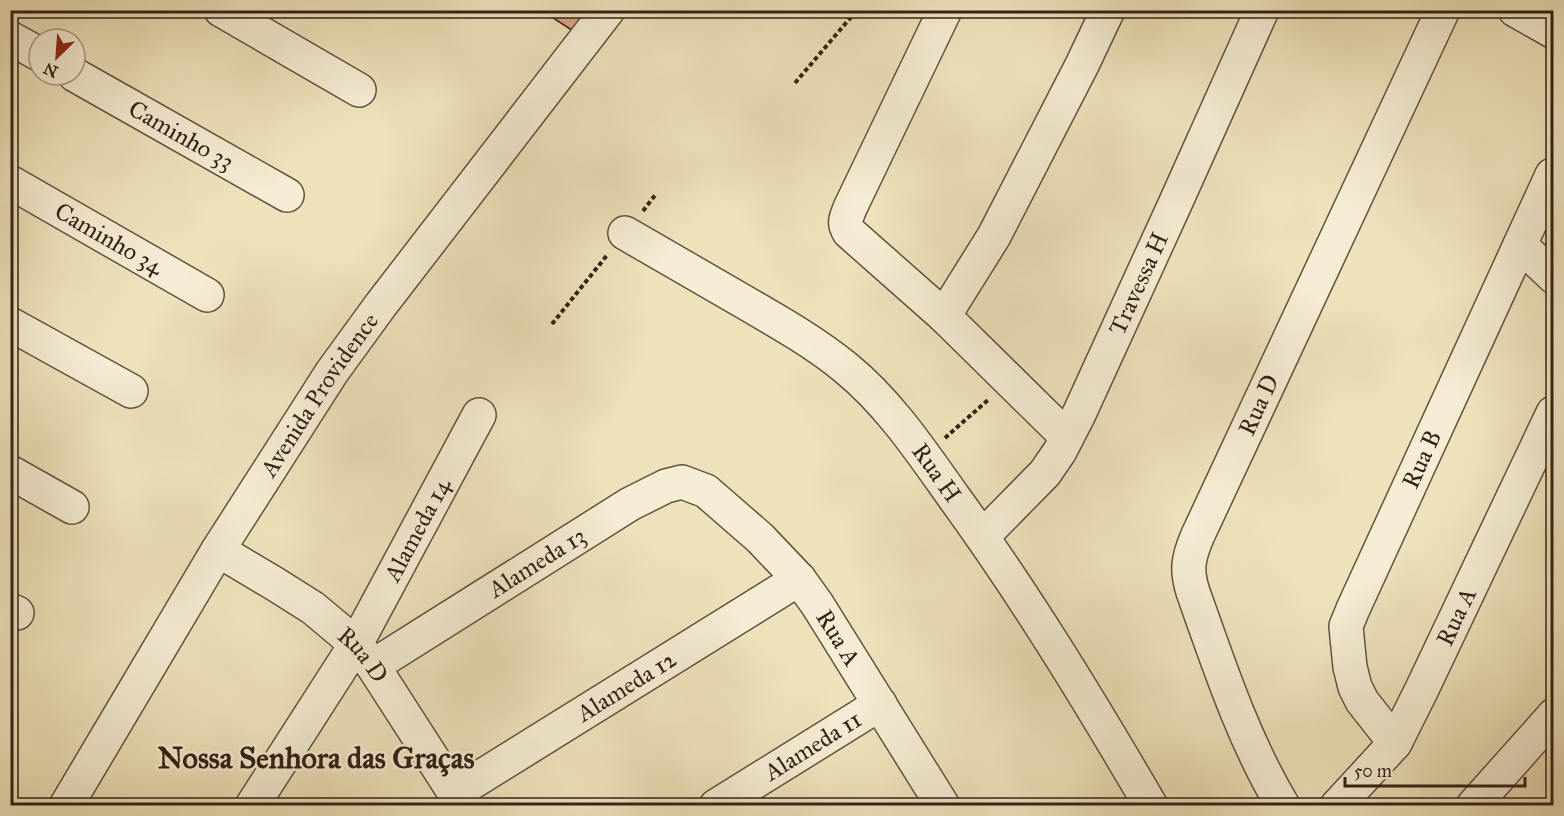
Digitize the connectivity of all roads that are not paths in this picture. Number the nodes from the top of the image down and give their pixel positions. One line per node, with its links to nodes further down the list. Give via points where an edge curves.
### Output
1 (221, 10): 12 (street)
2 (608, 10): 30 (street, Avenida Providence, via 332,372)
3 (945, 10): 20 (street, via 845,225)
4 (1108, 10): 20 (street, via 993,236)
5 (1262, 10): 25 (street, Travessa H)
6 (1443, 10): 42 (street, Rua D, via 1191,551 1188,576 1192,592 1233,705)
7 (1515, 10): 8 (street)
8 (1554, 32)
9 (10, 38): 10 (street)
10 (27, 47)
11 (87, 82): 15 (street, Caminho 33)
12 (359, 90)
13 (1552, 175): 17 (street, Rua B)
14 (10, 182): 19 (street, Caminho 34)
15 (287, 195)
16 (625, 233): 29 (street, Rua H, via 762,312 845,367 875,394)
17 (1520, 244): 18 (street); 35 (street, Rua B, via 1347,626 1354,687)
18 (1554, 277)
19 (207, 295)
20 (944, 316): 25 (street)
21 (10, 324): 22 (street)
22 (131, 391)
23 (1553, 413): 35 (street, Rua A)
24 (479, 415): 32 (street, Alameda 14)
25 (1067, 437): 29 (street, Travessa H, via 1045,473)
26 (10, 472): 28 (street)
27 (706, 491): 31 (street, Rua A); 32 (street, Alameda 13, via 682,482 652,492)
28 (72, 507)
29 (982, 536): 41 (street, Rua H, via 1093,706)
30 (218, 550): 32 (street, Rua D, via 313,608); 37 (street, Avenida Providence)
31 (799, 579): 33 (street, Rua A); 36 (street, Alameda 12)
32 (365, 655): 36 (street, Rua D); 38 (street, Alameda 14)
33 (880, 704): 39 (street, Alameda 11); 40 (street, Rua A)
34 (1554, 715): 44 (street)
35 (1395, 743): 43 (street, Rua A)
36 (459, 799)
37 (66, 806)
38 (252, 806)
39 (716, 806)
40 (943, 806)
41 (1151, 806)
42 (1283, 806)
43 (1337, 806)
44 (1473, 806)

